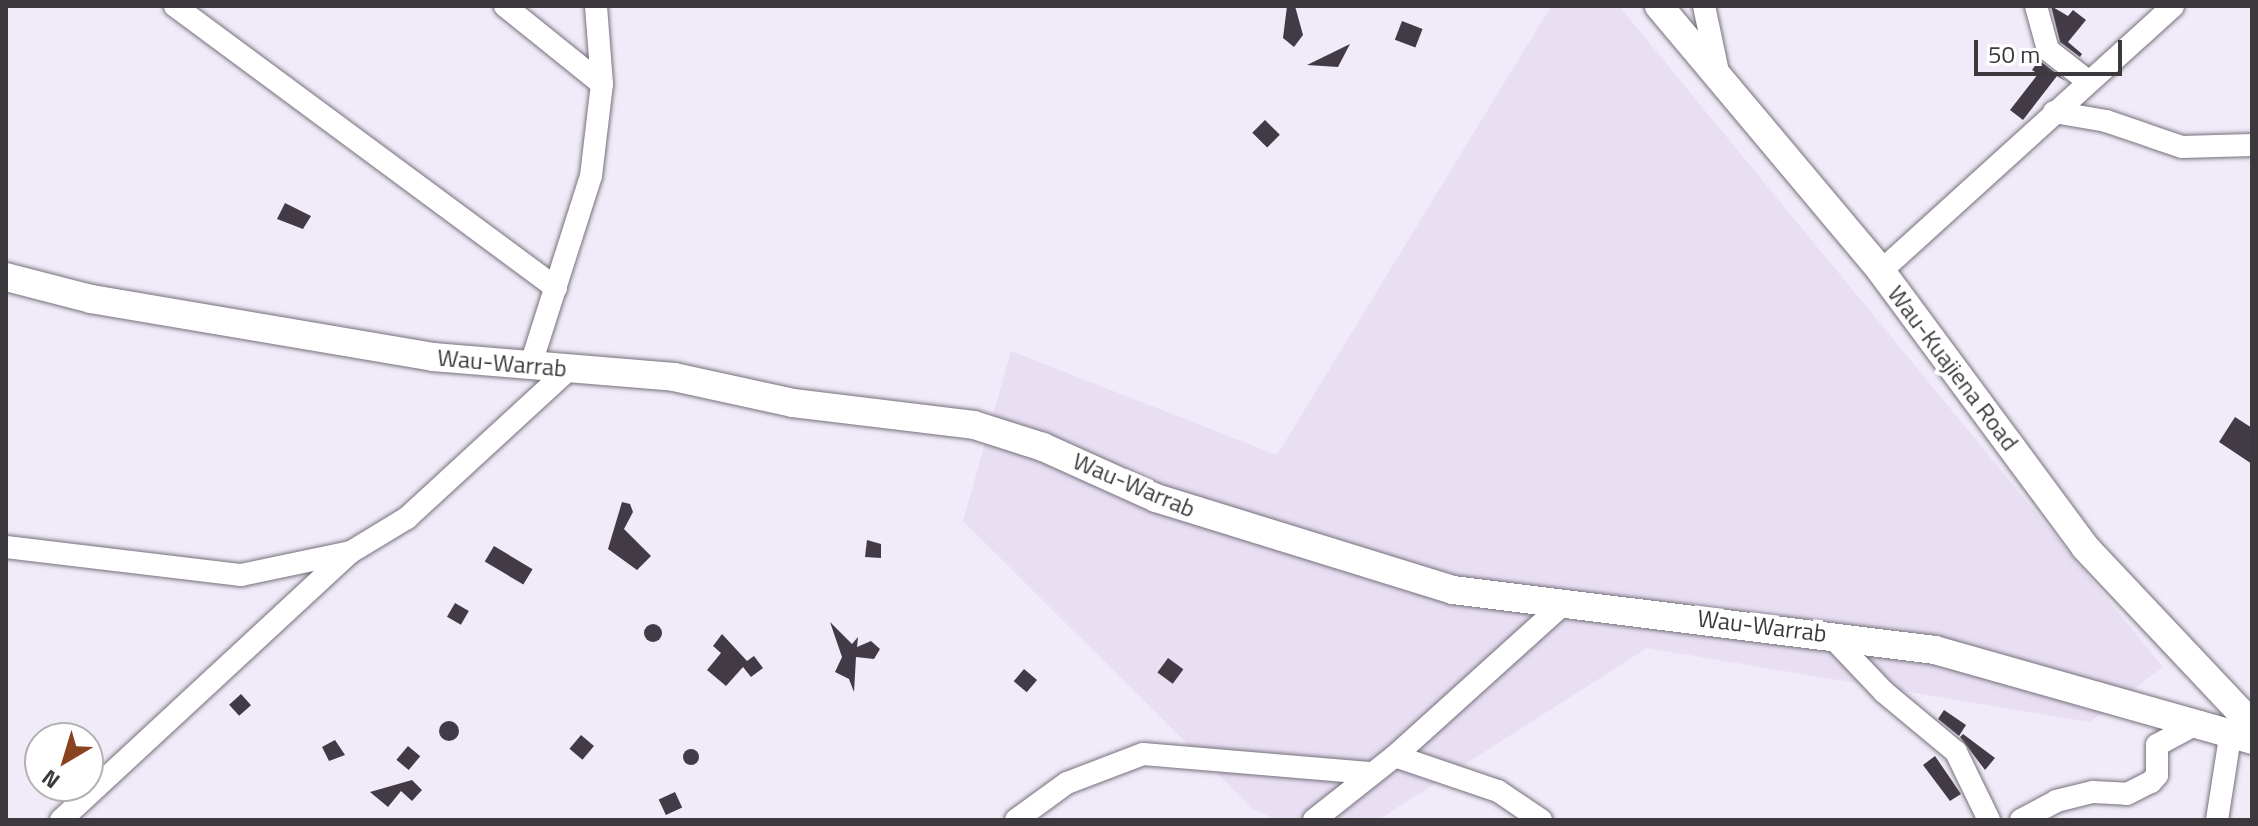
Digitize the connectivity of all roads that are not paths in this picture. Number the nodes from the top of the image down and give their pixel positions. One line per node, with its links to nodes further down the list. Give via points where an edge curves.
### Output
1 (175, 6): 15 (street)
2 (505, 6): 10 (street)
3 (596, 6): 10 (street)
4 (1659, 6): 8 (main road, Wau-Kuajiena Road)
5 (1704, 6): 8 (street)
6 (2036, 6): 9 (street, via 2048,50)
7 (2173, 6): 9 (street)
8 (1718, 72): 13 (main road, Wau-Kuajiena Road)
9 (2089, 82): 11 (street)
10 (602, 84): 15 (street, via 591,176)
11 (2054, 112): 12 (street, via 2106,121 2182,147); 13 (street)
12 (2252, 145)
13 (1881, 271): 23 (main road, Wau-Kuajiena Road, via 2085,547)
14 (6, 277): 16 (main road, Wau-Warrab, via 202,319 433,357)
15 (556, 288): 16 (street)
16 (530, 367): 17 (main road, Wau-Warrab)
17 (569, 369): 19 (street, via 407,518); 20 (main road, Wau-Warrab, via 674,377 793,403 974,425 1043,447 1156,498 1375,569 1453,590)
18 (6, 547): 19 (street, via 241,575)
19 (351, 552): 26 (street)
20 (1562, 605): 21 (main road, Wau-Warrab); 24 (street)
21 (1829, 634): 22 (main road, Wau-Warrab, via 1949,653); 30 (street, via 1884,692 1956,752)
22 (2200, 722): 23 (main road, Wau-Warrab); 31 (street, via 2157,745 2157,775 2151,782 2127,794 2093,792 2056,801)
23 (2245, 732): 32 (street)
24 (1395, 756): 25 (street); 29 (street, via 1498,791)
25 (1369, 773): 27 (street, via 1143,754 1067,783); 28 (street)
26 (60, 820)
27 (1016, 820)
28 (1314, 820)
29 (1541, 820)
30 (1989, 820)
31 (2021, 820)
32 (2217, 820)

